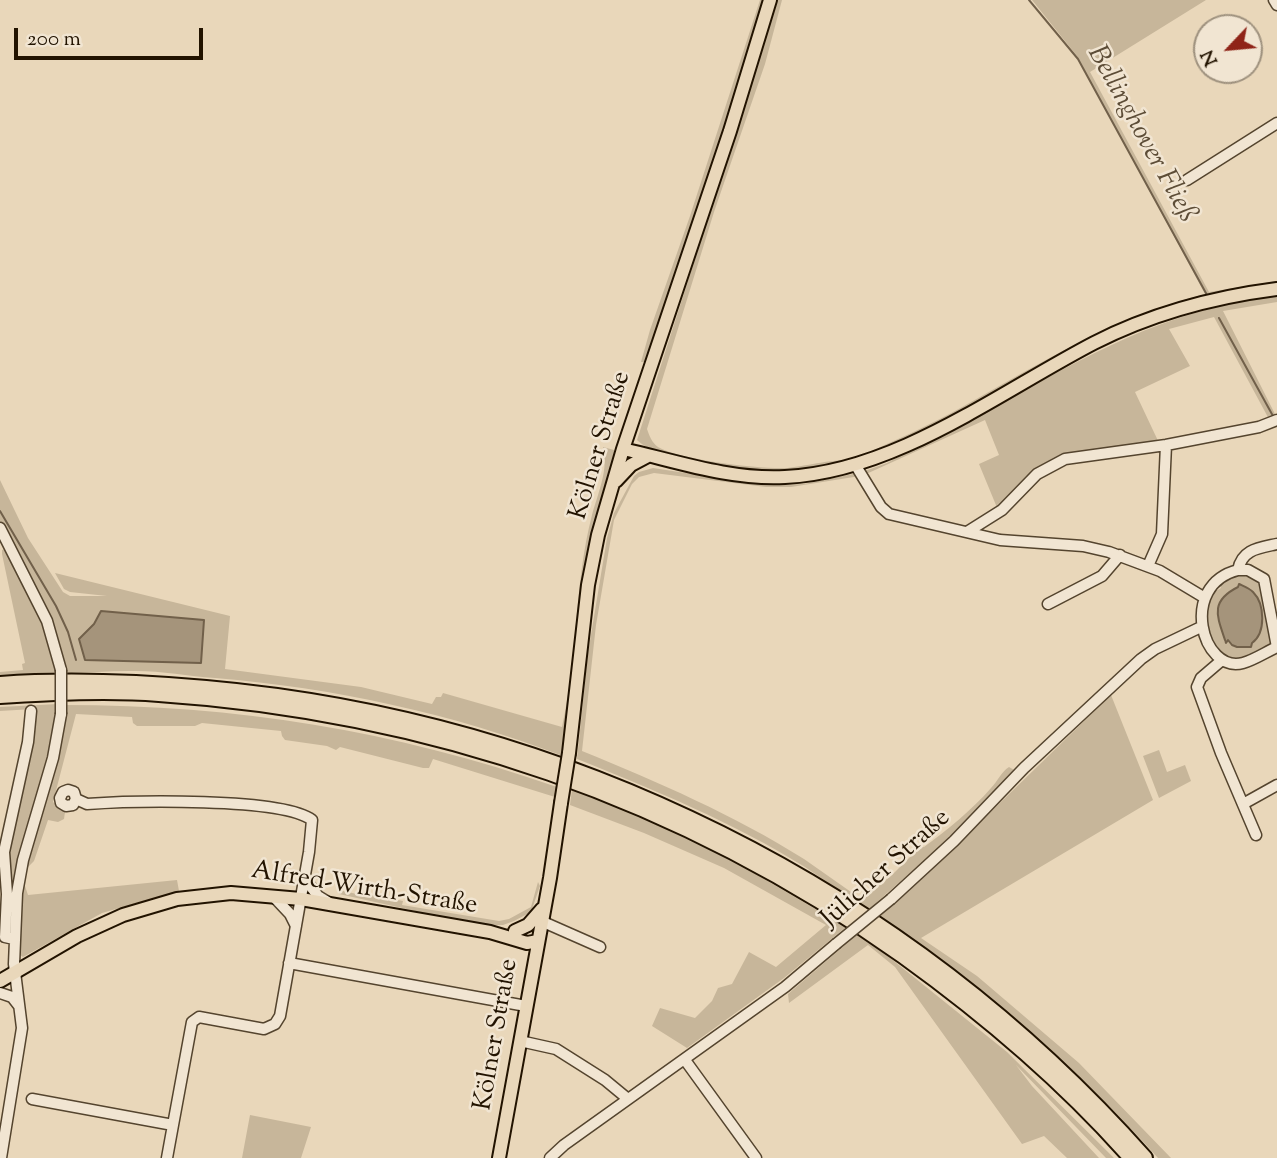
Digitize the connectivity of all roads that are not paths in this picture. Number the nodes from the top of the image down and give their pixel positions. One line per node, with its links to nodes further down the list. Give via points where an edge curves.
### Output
1 (770, 0): 10 (main road, Kölner Straße)
2 (1273, 0): 3 (street)
3 (1277, 5)
4 (1277, 123): 5 (street)
5 (1187, 180)
6 (1277, 289): 12 (main road, via 1188,306 1126,329 880,458)
7 (1276, 420): 8 (street); 9 (street)
8 (1277, 434)
9 (1166, 445): 15 (street, via 1065,459 1037,474 1002,510); 18 (street, via 1162,534)
10 (623, 449): 11 (main road); 13 (main road, Kölner Straße)
11 (648, 456): 12 (main road, via 766,477); 13 (main road, via 631,465)
12 (856, 466): 15 (street, via 889,514)
13 (612, 485): 36 (main road, Kölner Straße, bridge, via 588,585 569,753)
14 (0, 528): 41 (street, bridge, via 47,621 61,670 61,715 19,879)
15 (967, 532): 17 (street)
16 (1277, 544): 19 (street, via 1246,553)
17 (1120, 555): 18 (street); 21 (street, via 1102,576)
18 (1148, 566): 20 (street)
19 (1238, 570): 20 (street, via 1220,578); 23 (street, via 1264,579)
20 (1205, 598): 22 (street)
21 (1048, 604)
22 (1201, 627): 24 (street); 51 (street, Jülicher Straße, bridge, via 1155,649 891,899 785,988)
23 (1277, 646): 24 (street, via 1242,664)
24 (1222, 660): 30 (street, via 1197,687)
25 (0, 684): 61 (highway, via 156,683 312,700 486,740 641,796 812,883 938,967 1036,1048)
26 (0, 696): 60 (highway, via 156,694 310,710 484,750 644,809 806,892 911,962 1029,1056)
27 (31, 710): 41 (street, via 4,852 5,937)
28 (1277, 785): 30 (street)
29 (76, 799): 32 (street, via 87,804 168,800 303,815 313,826)
30 (1243, 804): 31 (street)
31 (1256, 835)
32 (304, 879): 34 (street); 35 (street)
33 (273, 896): 34 (main road, Alfred-Wirth-Straße); 38 (street); 45 (main road, Alfred-Wirth-Straße, via 221,893 147,906 97,926)
34 (301, 899): 35 (main road, Alfred-Wirth-Straße); 38 (street)
35 (331, 904): 39 (main road, Alfred-Wirth-Straße)
36 (544, 906): 37 (main road, Kölner Straße); 40 (main road)
37 (541, 921): 42 (main road, Kölner Straße); 43 (street)
38 (296, 927): 44 (street)
39 (490, 932): 40 (main road, Alfred-Wirth-Straße); 42 (main road, Alfred-Wirth-Straße, via 527,943)
40 (516, 932): 42 (main road, Alfred-Wirth-Straße)
41 (14, 939): 45 (street)
42 (538, 941): 48 (main road, Kölner Straße)
43 (600, 947)
44 (289, 963): 48 (street); 54 (street, via 280,1016 270,1028 199,1017 191,1022)
45 (14, 972): 46 (main road, Alfred-Wirth-Straße); 49 (street)
46 (0, 981)
47 (0, 993): 49 (street, via 12,997)
48 (526, 1006): 50 (main road, Kölner Straße)
49 (20, 1009): 55 (street, via 22,1028)
50 (520, 1041): 53 (street, via 556,1049); 57 (main road, Kölner Straße)
51 (685, 1060): 53 (street, Jülicher Straße); 59 (street)
52 (32, 1099): 54 (street)
53 (628, 1099): 58 (street, Jülicher Straße)
54 (173, 1125): 56 (street)
55 (1, 1158)
56 (167, 1158)
57 (499, 1158)
58 (550, 1158)
59 (756, 1158)
60 (1131, 1158)
61 (1145, 1158)

